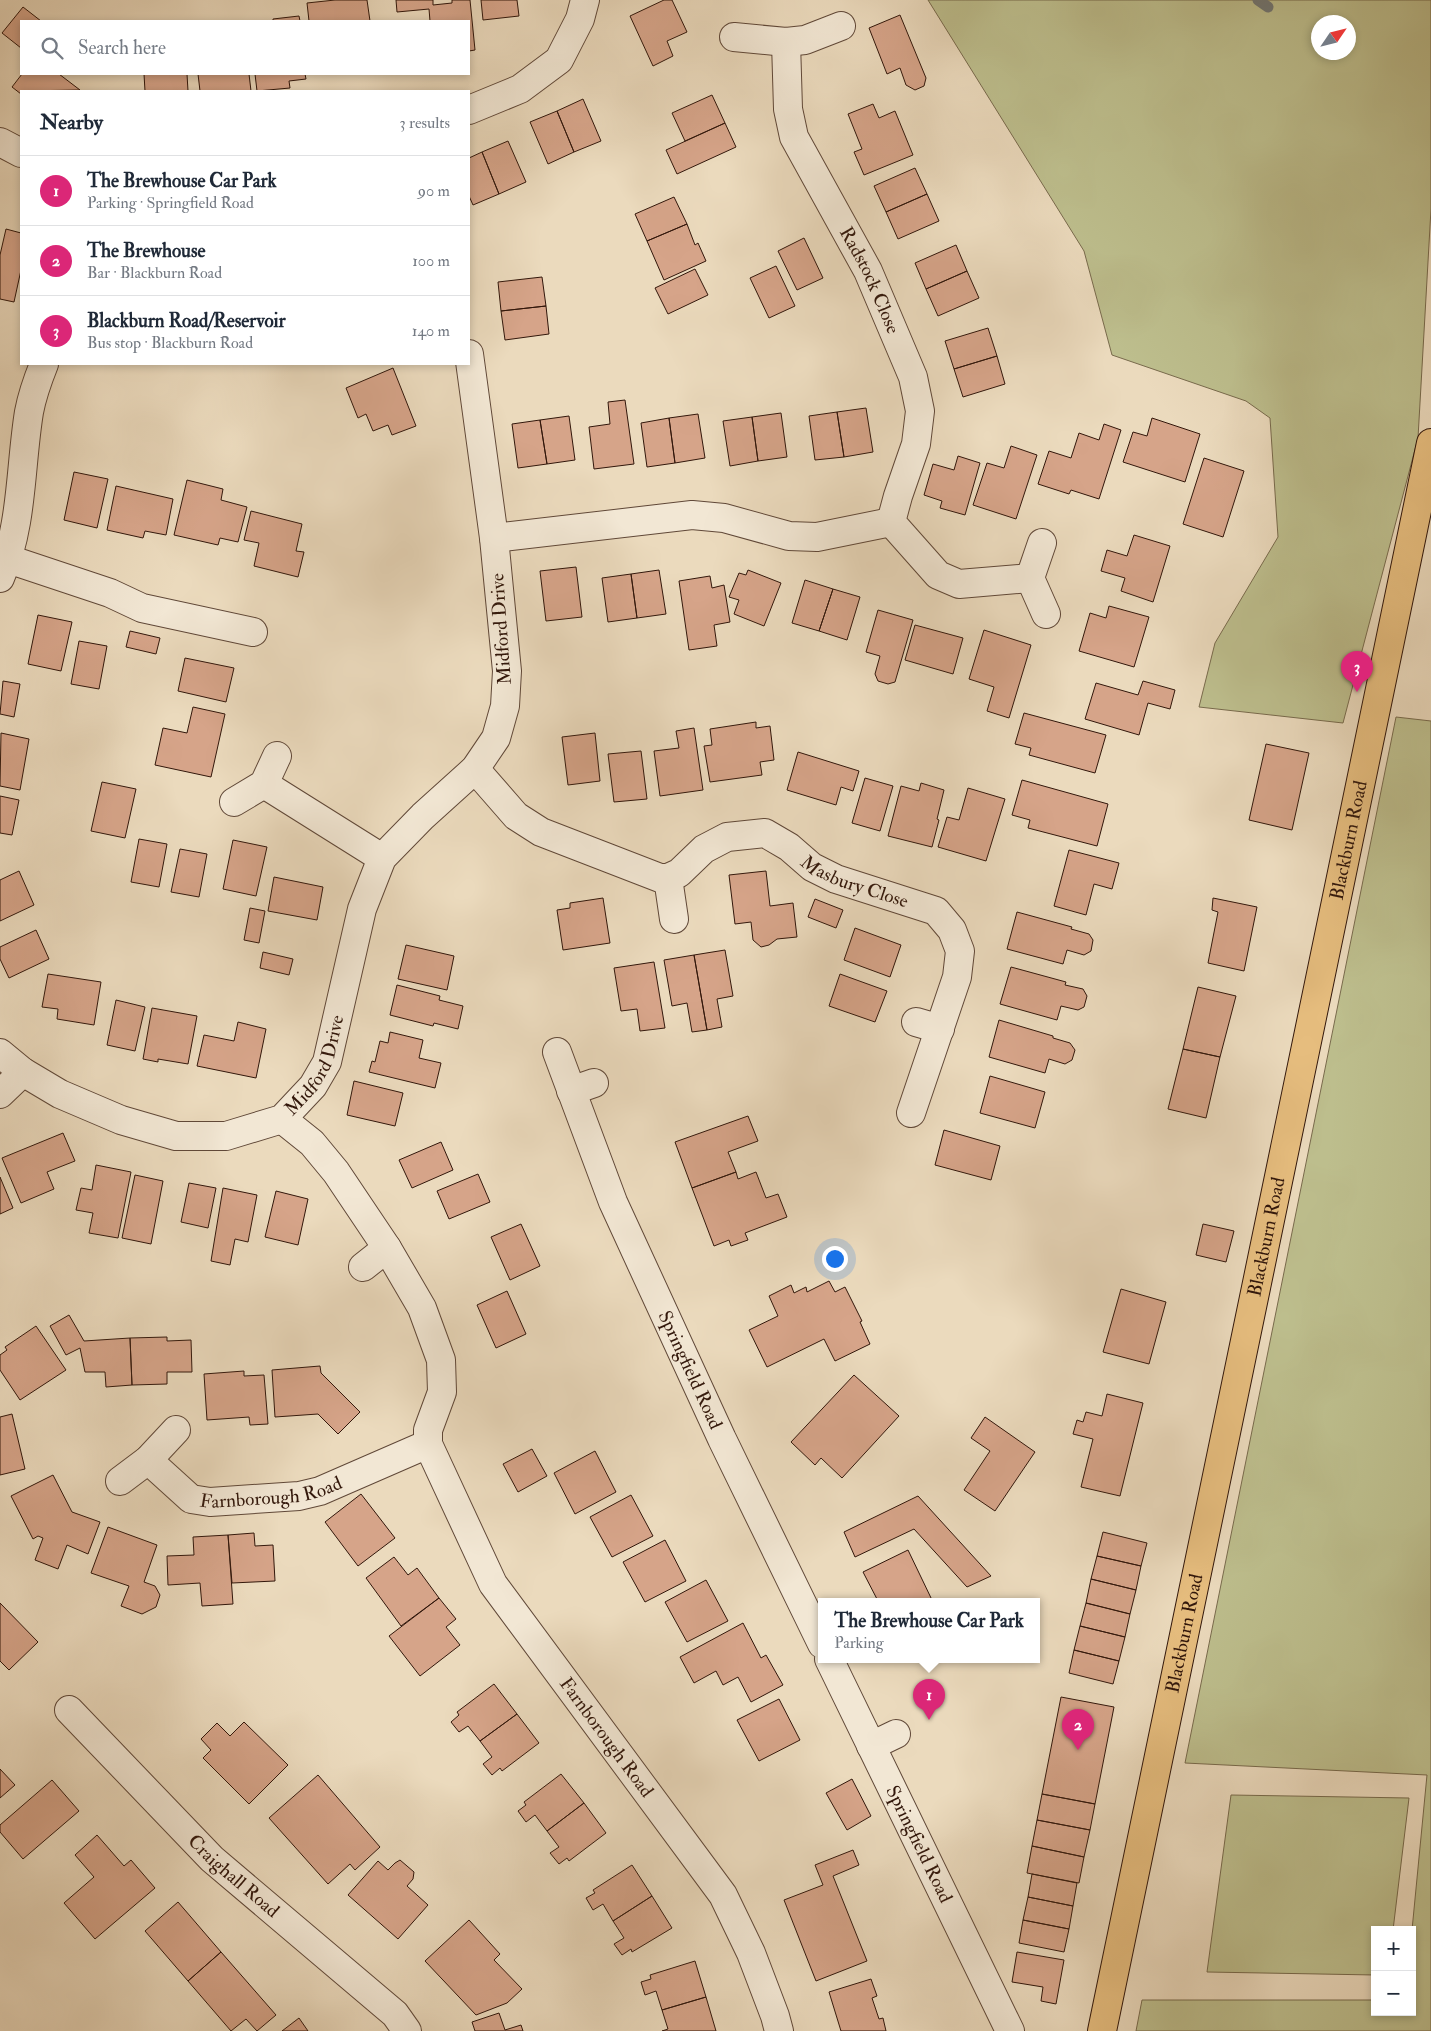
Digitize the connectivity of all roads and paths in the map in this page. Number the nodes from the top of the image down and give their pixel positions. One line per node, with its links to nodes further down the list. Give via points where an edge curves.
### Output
1 (585, 0): 5 (street, via 580,19 559,60 520,89)
2 (841, 26): 4 (street, via 804,40)
3 (734, 37): 4 (street)
4 (786, 42): 11 (street, Radstock Close, via 788,109 794,137 868,271 913,377 920,411 916,444)
5 (470, 110)
6 (0, 142): 7 (street)
7 (20, 152)
8 (470, 361): 12 (street, Midford Drive)
9 (44, 365): 14 (street, via 29,410 16,525)
10 (1431, 443): 45 (highway, Blackburn Road)
11 (891, 522): 12 (street, via 817,537 789,536 724,518 692,515); 15 (street, via 938,575 959,584)
12 (494, 538): 19 (street, Midford Drive, via 507,671 505,706 496,738)
13 (1042, 543): 15 (street)
14 (4, 568): 17 (street, via 110,593 142,608)
15 (1030, 578): 16 (street)
16 (1046, 614)
17 (253, 632)
18 (277, 756): 20 (street)
19 (475, 769): 22 (street, Midford Drive); 23 (street, via 516,816 541,832 660,878)
20 (264, 784): 21 (street); 22 (street)
21 (234, 802)
22 (382, 858): 30 (street, Midford Drive, via 362,909 327,1062 313,1086)
23 (668, 878): 24 (street); 29 (street, Masbury Close, via 679,873 704,849 727,837 765,834 789,847 812,867 836,879 936,911 952,930 960,950 957,977 928,1025)
24 (674, 919)
25 (557, 1052): 37 (street, Springfield Road, via 583,1087 614,1202 722,1439)
26 (0, 1053): 27 (street, Midford Drive)
27 (23, 1072): 28 (street); 30 (street, Midford Drive, via 60,1094 121,1120 176,1136 226,1136)
28 (0, 1094)
29 (912, 1113)
30 (282, 1119): 31 (street, via 312,1142)
31 (387, 1248): 32 (street); 34 (street, via 422,1308 442,1360 442,1392 428,1430)
32 (363, 1267)
33 (176, 1430): 35 (street)
34 (428, 1444): 35 (street, Farnborough Road, via 320,1492 210,1502 191,1499); 43 (street, Farnborough Road, via 497,1590 723,1895 751,1953)
35 (148, 1460): 36 (street)
36 (120, 1481)
37 (818, 1636)
38 (831, 1663): 41 (street, Springfield Road)
39 (69, 1710): 42 (street, Craighall Road, via 212,1859 395,2014)
40 (896, 1734): 41 (street)
41 (871, 1746): 44 (street, Springfield Road)
42 (407, 2031)
43 (779, 2031)
44 (1010, 2031)
45 (1102, 2031)

